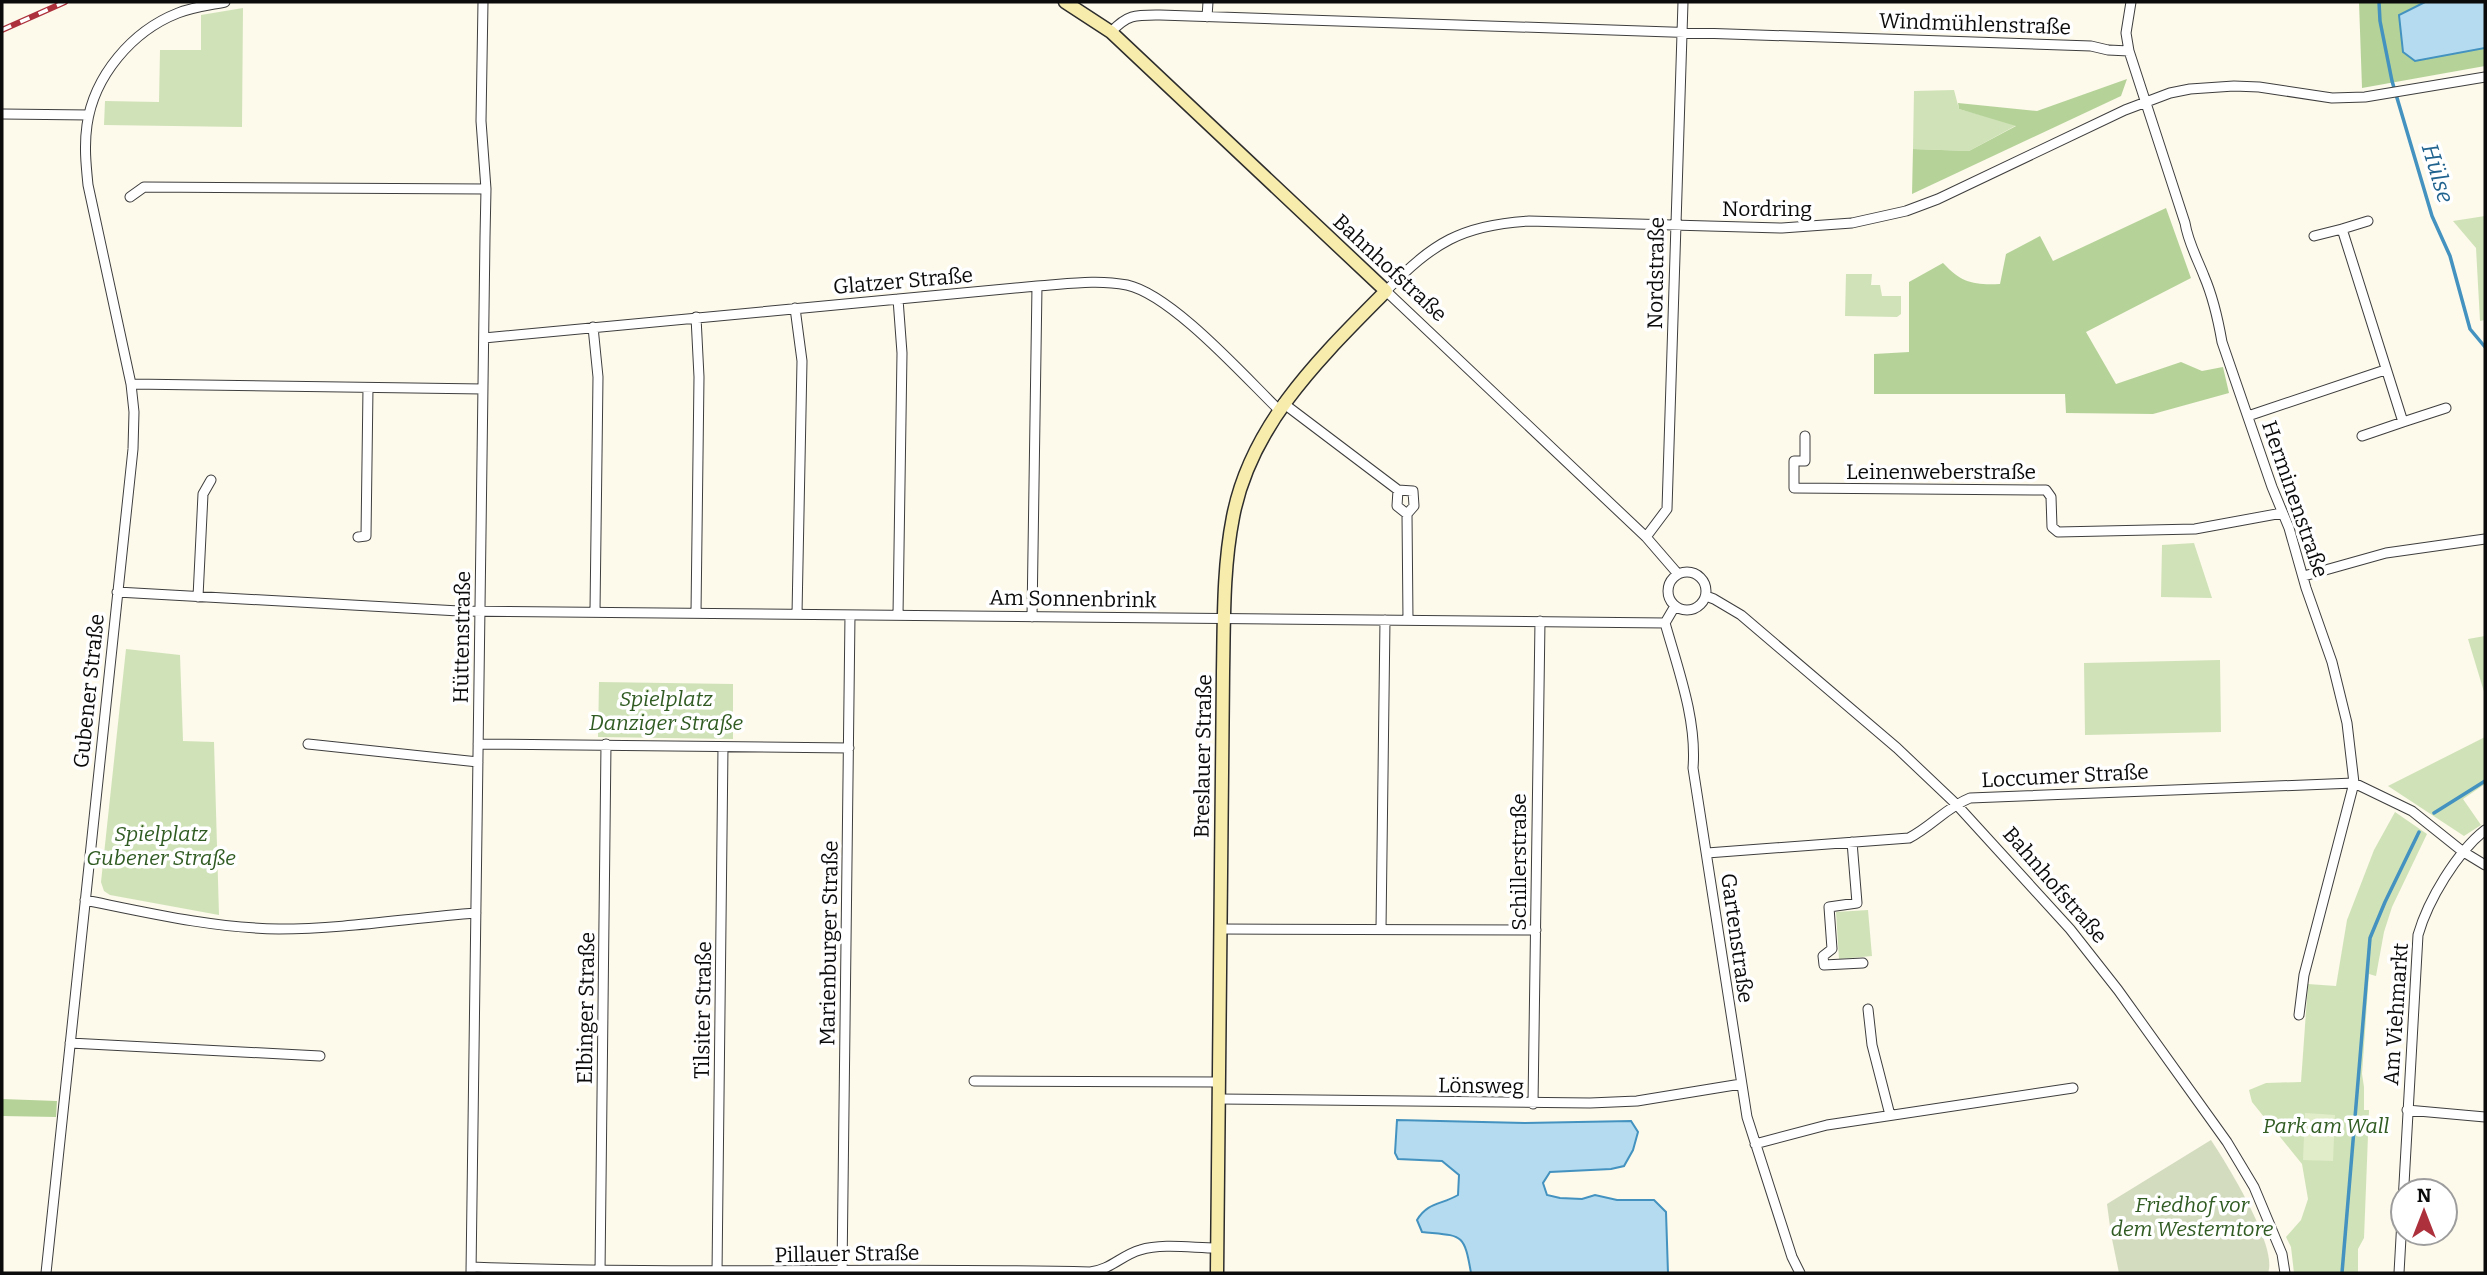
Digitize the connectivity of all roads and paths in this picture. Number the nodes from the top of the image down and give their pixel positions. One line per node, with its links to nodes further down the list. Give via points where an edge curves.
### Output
1 (225, 2): 14 (street, Gubener Straße, via 178,13 138,37 107,73)
2 (483, 2): 15 (street, Hüttenstraße, via 481,121)
3 (1065, 2): 8 (main road, Bahnhofstraße)
4 (1208, 2): 7 (street)
5 (1683, 2): 9 (street, Nordstraße)
6 (2131, 2): 10 (street, Herminenstraße, via 2126,33)
7 (1207, 17): 8 (street, Windmühlenstraße, via 1134,15); 9 (street, Windmühlenstraße)
8 (1111, 32): 22 (main road, Bahnhofstraße)
9 (1682, 33): 10 (street, Windmühlenstraße); 18 (street, Nordstraße)
10 (2129, 51): 12 (street, Herminenstraße)
11 (2485, 76): 12 (street, Nordring, via 2365,97 2214,86)
12 (2144, 102): 18 (street, Nordring, via 1938,199 1880,218 1793,228); 34 (street, Herminenstraße)
13 (2, 114): 14 (street)
14 (89, 115): 29 (street, Gubener Straße, via 84,151 88,185)
15 (486, 189): 16 (street, via 144,187); 27 (street, Hüttenstraße)
16 (130, 197)
17 (2368, 221): 19 (street)
18 (1675, 225): 22 (street, Nordring, via 1529,221 1479,227 1441,243); 43 (street, Nordstraße, via 1667,509)
19 (2342, 229): 20 (street); 28 (street)
20 (2314, 236)
21 (1037, 286): 23 (street, Glatzer Straße); 32 (street, Glatzer Straße, via 1108,282 1149,293 1177,312); 57 (street)
22 (1386, 291): 32 (main road, Breslauer Straße); 43 (street, Bahnhofstraße)
23 (898, 299): 24 (street, Glatzer Straße); 56 (street, via 902,353)
24 (795, 309): 25 (street, Glatzer Straße); 54 (street, via 802,361)
25 (696, 317): 26 (street, Glatzer Straße); 53 (street)
26 (593, 327): 27 (street, Glatzer Straße); 52 (street, via 598,377)
27 (484, 338): 31 (street, Hüttenstraße)
28 (2385, 370): 34 (street); 35 (street)
29 (131, 384): 30 (street); 47 (street, Gubener Straße, via 133,449)
30 (368, 388): 31 (street); 42 (street, via 366,536)
31 (483, 389): 51 (street, Hüttenstraße)
32 (1281, 406): 39 (street, Glatzer Straße); 58 (main road, Breslauer Straße, via 1248,468 1236,504 1228,544)
33 (2446, 408): 35 (street)
34 (2248, 416): 40 (street, Herminenstraße)
35 (2403, 422): 37 (street)
36 (1805, 436): 40 (street, Leinenweberstraße, via 1805,461 1794,461 1794,488 2046,490 2052,497 2052,527 2058,532 2195,529)
37 (2362, 436)
38 (211, 480): 49 (street, via 203,494)
39 (1398, 490): 41 (street, via 1397,506); 41 (street, via 1413,491 1414,506)
40 (2282, 513): 46 (street, Herminenstraße)
41 (1407, 514): 60 (street)
42 (358, 537)
43 (1646, 537): 45 (street, Bahnhofstraße)
44 (2485, 539): 46 (street, via 2386,553)
45 (1678, 574): 48 (street, via 1691,572 1702,578); 50 (street, via 1668,589)
46 (2304, 576): 69 (street, Herminenstraße, via 2347,723)
47 (117, 592): 49 (street, Am Sonnenbrink); 76 (street, Gubener Straße)
48 (1706, 596): 50 (street, via 1693,609); 70 (street, Bahnhofstraße, via 1741,615)
49 (198, 597): 51 (street, Am Sonnenbrink)
50 (1675, 606): 62 (street)
51 (480, 610): 52 (street, Am Sonnenbrink); 64 (street, Hüttenstraße)
52 (595, 611): 53 (street, Am Sonnenbrink)
53 (696, 613): 54 (street, Am Sonnenbrink)
54 (797, 614): 55 (street, Am Sonnenbrink)
55 (850, 615): 56 (street, Am Sonnenbrink); 67 (street, Marienburger Straße)
56 (898, 615): 57 (street, Am Sonnenbrink)
57 (1032, 617): 58 (street, Am Sonnenbrink)
58 (1224, 619): 59 (street, Am Sonnenbrink); 78 (main road, Breslauer Straße)
59 (1385, 620): 60 (street, Am Sonnenbrink); 79 (street)
60 (1408, 620): 61 (street, Am Sonnenbrink)
61 (1540, 621): 62 (street, Am Sonnenbrink); 80 (street, Schillerstraße)
62 (1665, 623): 74 (street, Gartenstraße, via 1688,713)
63 (308, 744): 68 (street)
64 (478, 744): 65 (street); 68 (street, Hüttenstraße)
65 (606, 744): 66 (street); 98 (street, Elbinger Straße)
66 (723, 747): 67 (street); 101 (street, Tilsiter Straße)
67 (849, 748): 99 (street, Marienburger Straße)
68 (478, 762): 77 (street, Hüttenstraße)
69 (2354, 783): 70 (street, Loccumer Straße, via 1986,796); 73 (street, via 2412,811); 83 (street, Herminenstraße, via 2304,975)
70 (1956, 804): 72 (street, Loccumer Straße, via 1909,838); 104 (street, Bahnhofstraße, via 2096,961 2227,1142 2276,1236)
71 (2485, 830): 73 (street, Am Viehmarkt)
72 (1852, 842): 74 (street, Loccumer Straße); 81 (street, via 1857,904 1829,906 1832,949 1823,956 1824,965)
73 (2462, 851): 75 (street); 92 (street, Am Viehmarkt, via 2418,935)
74 (1707, 853): 88 (street, Gartenstraße)
75 (2485, 865)
76 (85, 900): 77 (street, via 202,923 278,929); 84 (street, Gubener Straße)
77 (476, 913): 97 (street, Hüttenstraße)
78 (1221, 929): 79 (street); 87 (main road, Breslauer Straße)
79 (1381, 929): 80 (street)
80 (1536, 930): 91 (street, Schillerstraße)
81 (1863, 963)
82 (1868, 1009): 93 (street)
83 (2300, 1015)
84 (70, 1043): 85 (street); 100 (street, Gubener Straße)
85 (320, 1056)
86 (974, 1081): 87 (street)
87 (1219, 1083): 90 (main road, Breslauer Straße)
88 (1741, 1084): 91 (street, Lönsweg, via 1637,1101); 95 (street, Gartenstraße)
89 (2073, 1088): 93 (street)
90 (1219, 1099): 91 (street, Lönsweg); 96 (main road, Breslauer Straße)
91 (1533, 1104)
92 (2407, 1110): 94 (street); 105 (street, Am Viehmarkt)
93 (1890, 1115): 95 (street)
94 (2485, 1117)
95 (1755, 1143): 103 (street, Gartenstraße)
96 (1217, 1248): 99 (street, Pillauer Straße, via 1152,1248 1090,1272); 102 (main road, Breslauer Straße)
97 (471, 1270): 98 (street, Pillauer Straße)
98 (600, 1272): 101 (street, Pillauer Straße)
99 (842, 1272): 101 (street, Pillauer Straße)
100 (46, 1273)
101 (717, 1273)
102 (1217, 1273)
103 (1800, 1273)
104 (2285, 1273)
105 (2399, 1273)

